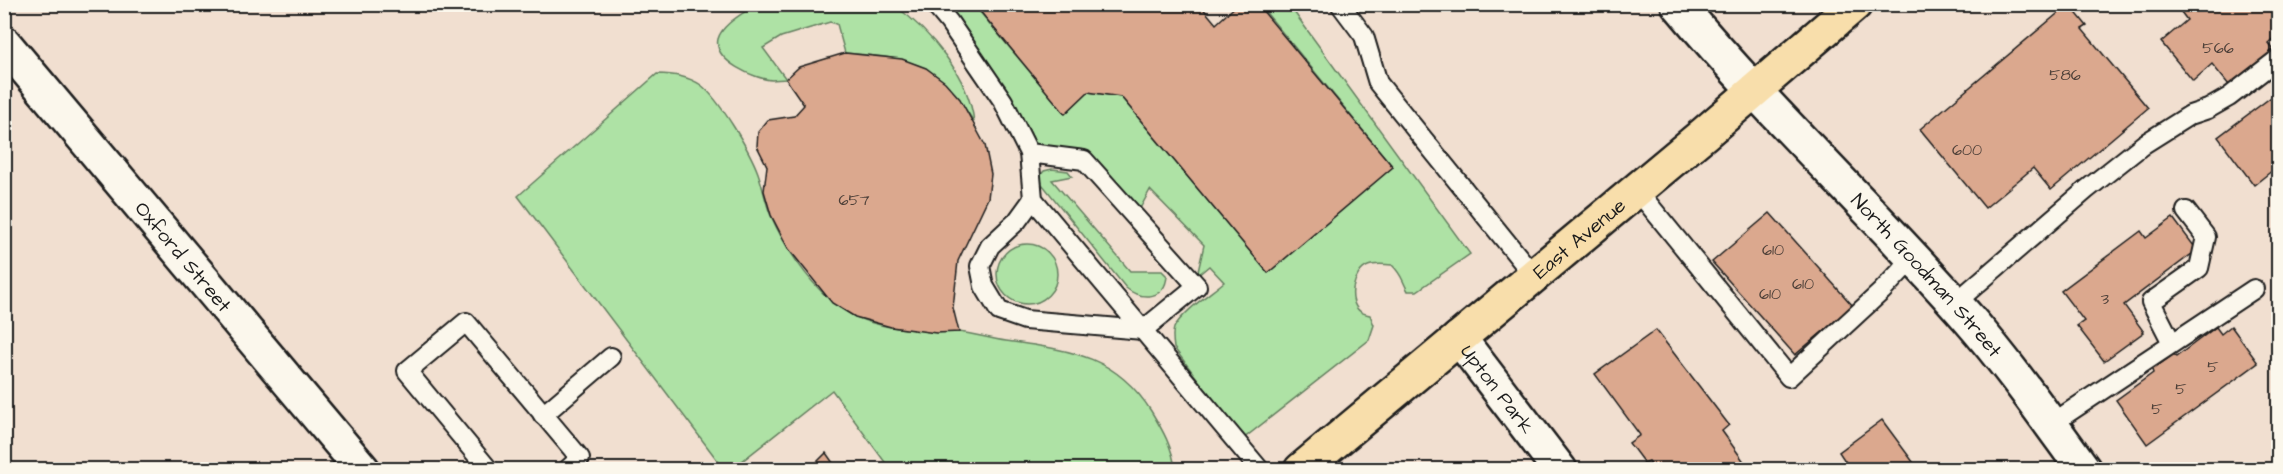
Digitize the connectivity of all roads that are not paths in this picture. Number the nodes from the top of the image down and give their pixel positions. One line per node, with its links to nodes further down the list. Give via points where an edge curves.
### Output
1 (934, 4): 8 (lane, via 1003,101)
2 (1340, 4): 13 (lane, via 1364,36 1378,83)
3 (1678, 4): 7 (street, North Goodman Street)
4 (1855, 4): 7 (main road, East Avenue)
5 (4, 43): 22 (street, Oxford Street)
6 (2278, 59): 15 (lane, via 2229,97 2144,144)
7 (1755, 90): 9 (main road, East Avenue); 12 (street, North Goodman Street)
8 (1029, 153): 10 (lane); 16 (lane, via 1084,159 1197,286)
9 (1636, 190): 12 (lane, via 1789,377); 13 (main road, East Avenue)
10 (1033, 199): 16 (lane); 16 (lane, via 1017,221 990,246 980,267 984,286 999,310 1025,320)
11 (2186, 211): 18 (lane, via 2206,237 2199,268 2151,302)
12 (1912, 258): 15 (street, North Goodman Street)
13 (1534, 276): 17 (main road, East Avenue)
14 (2254, 289): 18 (lane)
15 (1954, 303): 21 (street, North Goodman Street)
16 (1143, 330): 25 (lane)
17 (1459, 338): 26 (main road, East Avenue); 27 (street, Upton Park)
18 (2172, 343): 21 (lane)
19 (611, 357): 20 (lane)
20 (543, 414): 23 (lane, via 466,322 407,371); 24 (lane, via 580,458)
21 (2050, 424): 28 (street, North Goodman Street)
22 (363, 470)
23 (489, 470)
24 (567, 470)
25 (1260, 470)
26 (1301, 470)
27 (1560, 470)
28 (2084, 470)

